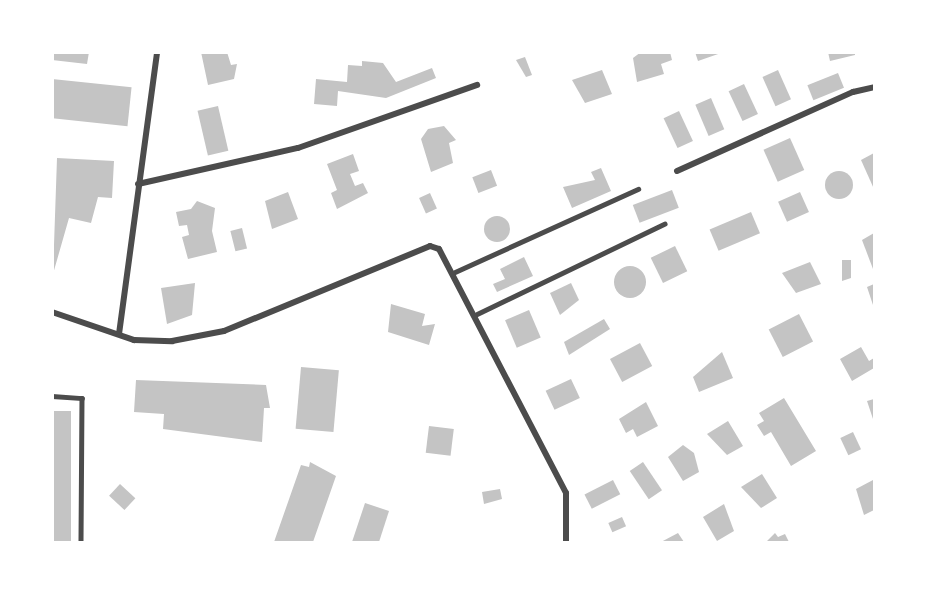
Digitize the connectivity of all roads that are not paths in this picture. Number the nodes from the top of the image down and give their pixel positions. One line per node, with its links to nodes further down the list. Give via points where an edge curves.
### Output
1 (157, 52): 5 (street)
2 (477, 85): 5 (street, via 298,148)
3 (874, 87): 4 (street, via 853,92)
4 (677, 171)
5 (138, 184): 11 (street)
6 (638, 189): 8 (lane)
7 (664, 224): 10 (lane)
8 (455, 272): 10 (street); 11 (street, via 430,246 224,331 172,341 134,340)
9 (52, 312): 11 (street)
10 (477, 314): 14 (street, via 566,493)
11 (119, 334)
12 (52, 396): 13 (lane, via 82,398)
13 (81, 543)
14 (566, 543)

